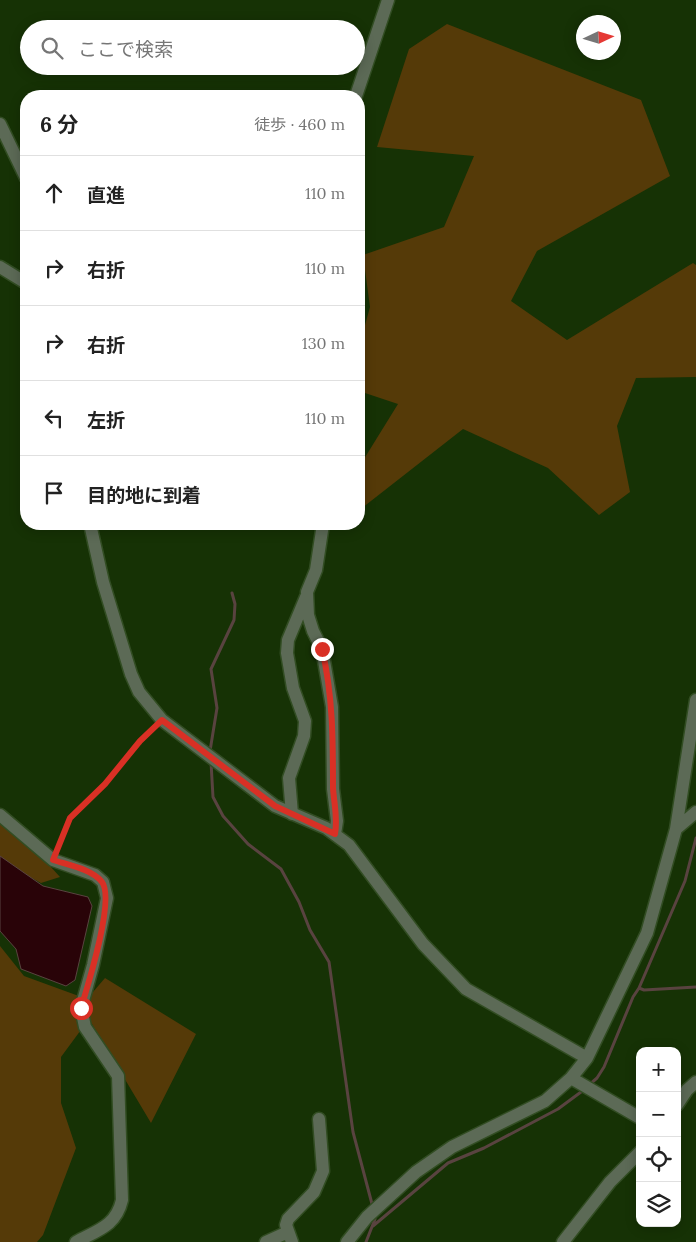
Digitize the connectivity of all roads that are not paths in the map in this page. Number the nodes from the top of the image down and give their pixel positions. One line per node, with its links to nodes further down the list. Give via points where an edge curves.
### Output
1 (388, 0): 2 (street)
2 (365, 69)
3 (363, 75): 4 (street)
4 (358, 90)
5 (0, 124): 6 (street)
6 (20, 166)
7 (0, 267): 8 (street)
8 (20, 279)
9 (91, 530): 14 (street, via 138,692 162,720 275,806)
10 (322, 530): 11 (street, via 316,570)
11 (307, 592): 14 (street, via 288,640 287,653 293,688 305,721 304,736 289,778); 17 (street, via 308,615 322,649 332,707)
12 (696, 700): 16 (street)
13 (696, 812): 16 (street)
14 (292, 814): 17 (street)
15 (0, 815): 27 (street, via 53,860 95,875 103,882 107,898 81,1008 85,1027 118,1076 122,1200 113,1222)
16 (676, 829): 18 (street, via 647,933)
17 (335, 834): 18 (street, via 349,845 424,944 466,989)
18 (587, 1058): 20 (street)
19 (696, 1082): 21 (street)
20 (580, 1084): 22 (street); 26 (street, via 452,1147 416,1172 367,1217)
21 (681, 1099)
22 (636, 1116)
23 (319, 1119): 25 (street, via 323,1171 314,1192 288,1219)
24 (636, 1156): 29 (street, via 610,1182)
25 (290, 1237): 28 (street)
26 (348, 1241)
27 (76, 1242)
28 (266, 1242)
29 (563, 1242)

